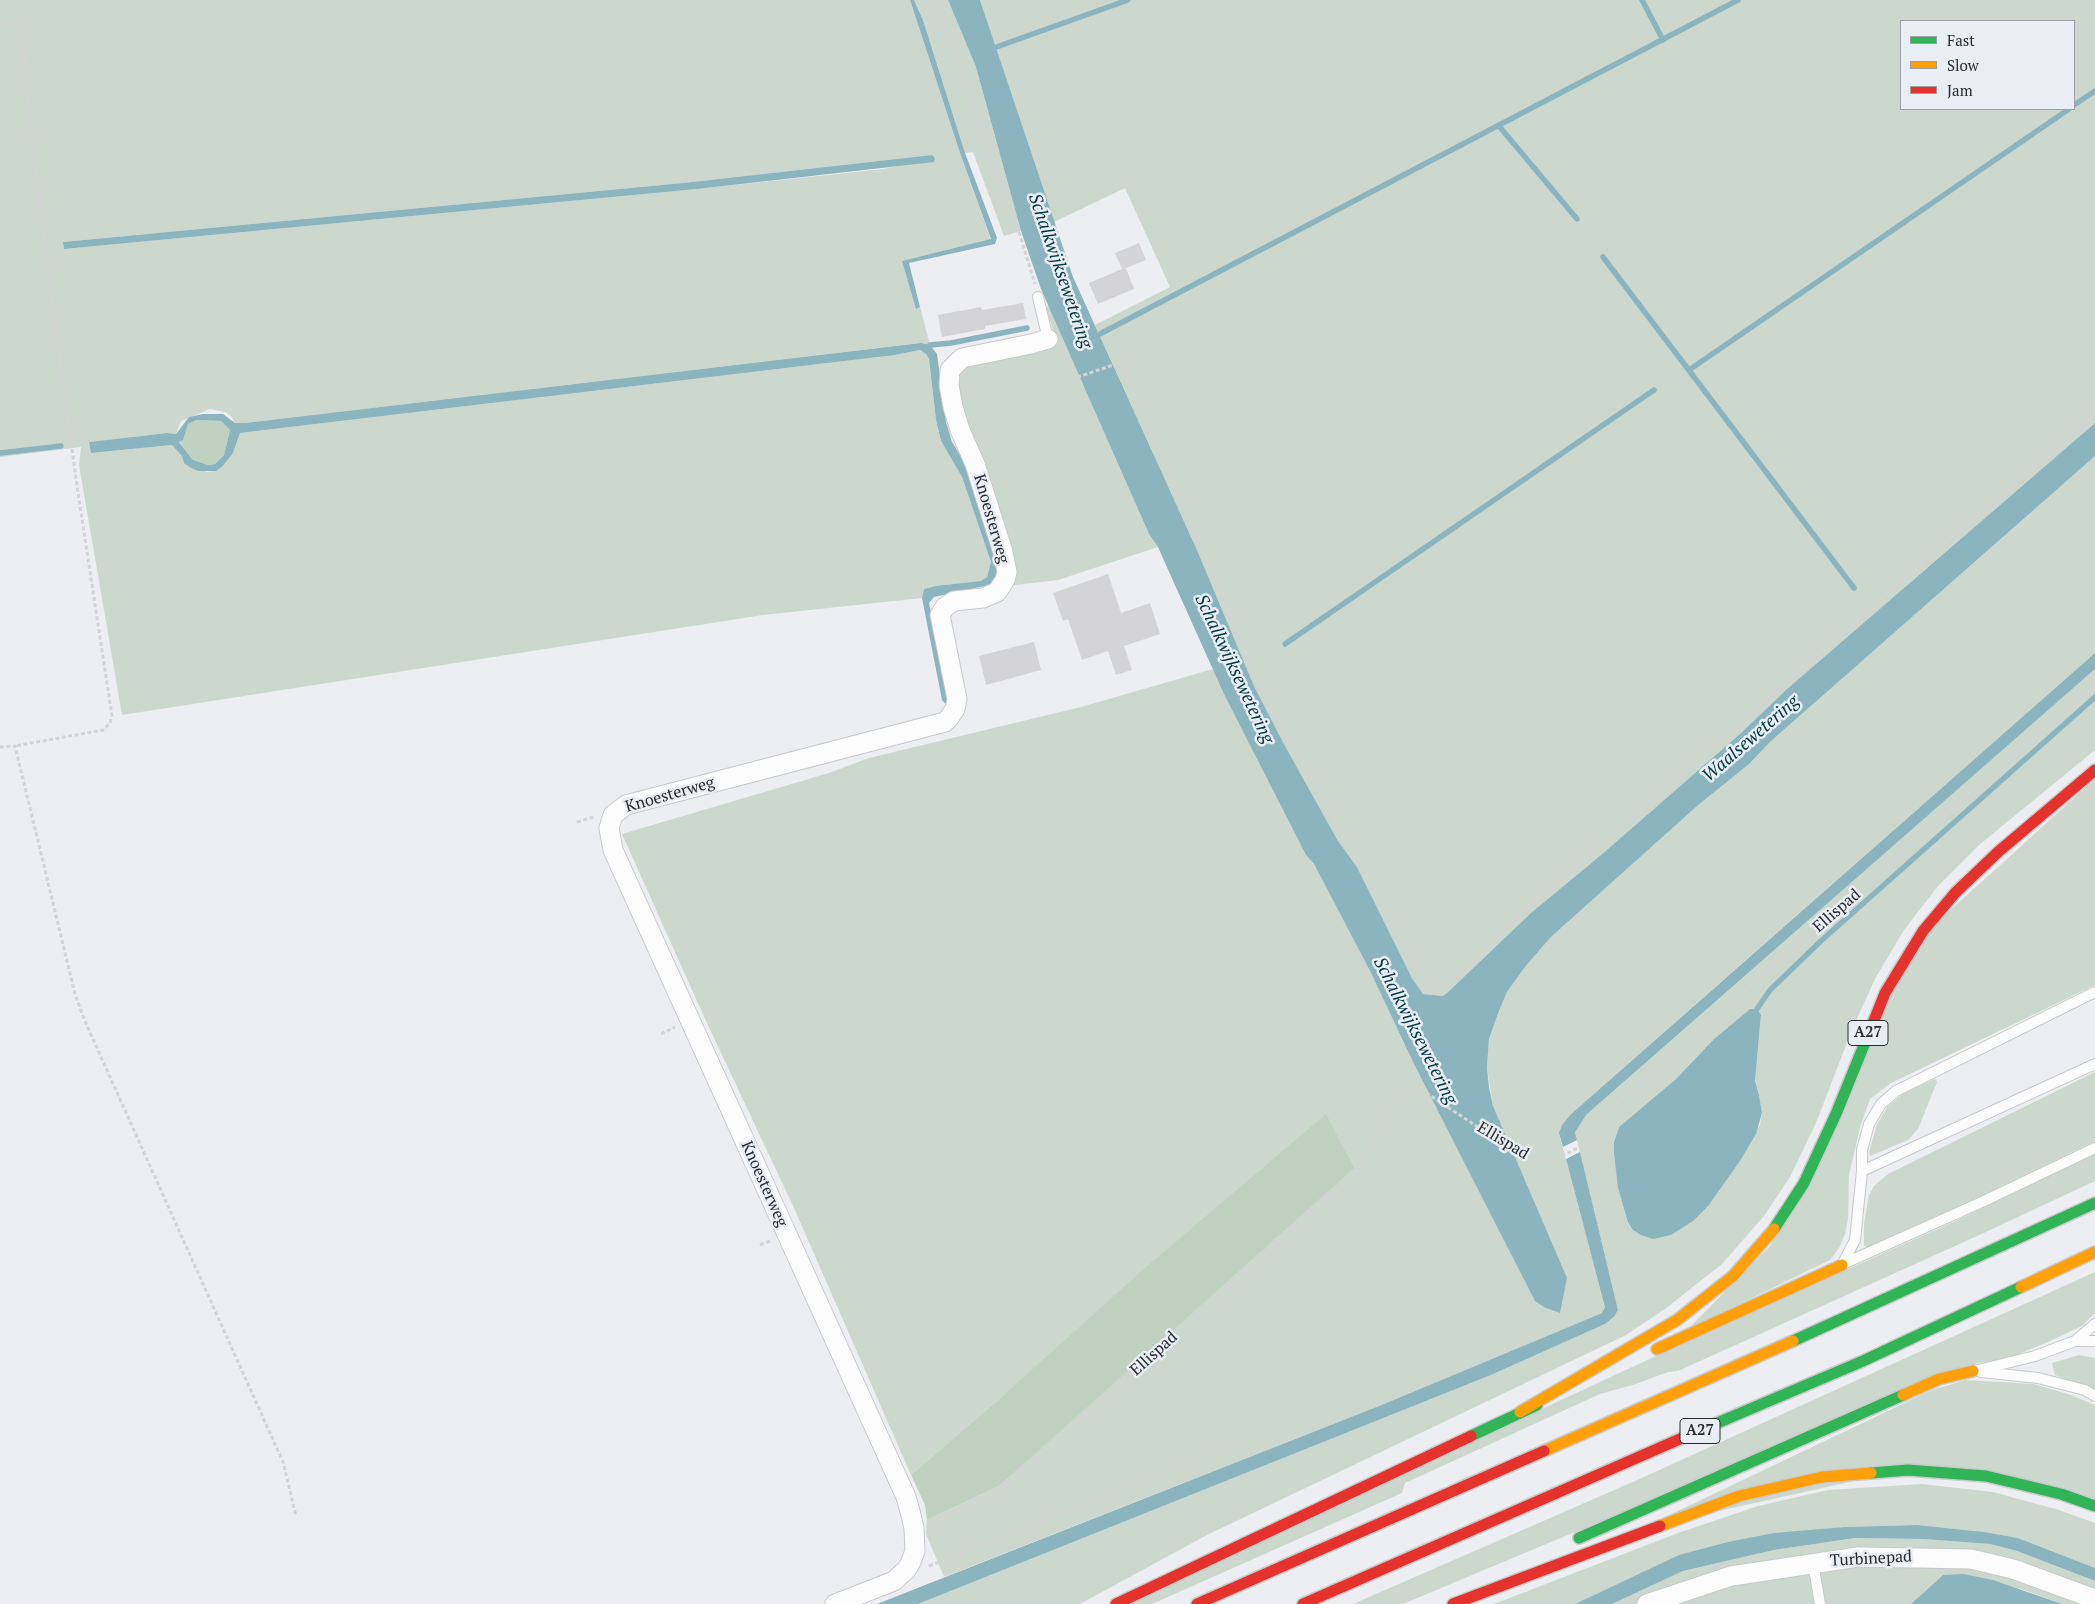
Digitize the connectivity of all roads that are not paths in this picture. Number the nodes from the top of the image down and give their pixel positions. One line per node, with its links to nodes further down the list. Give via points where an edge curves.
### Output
1 (1038, 297): 2 (lane)
2 (1048, 339): 24 (street, Knoesterweg, via 962,358 950,370 953,407 981,481 1004,552 1007,572 997,592 983,598 954,601 940,615 957,700 949,718 945,722 626,805 613,815 609,828 613,850 906,1497 914,1528 915,1550 910,1564 894,1580)
3 (2095, 770): 18 (highway, A27, via 1998,852 1955,893 1923,931 1885,993 1804,1183 1773,1230 1738,1269 1677,1320)
4 (2095, 992): 7 (lane, via 1896,1091 1881,1104 1869,1124 1862,1150)
5 (2095, 1064): 7 (lane)
6 (2095, 1148): 10 (lane)
7 (1862, 1171): 10 (lane, via 1855,1240)
8 (2095, 1202): 26 (highway, via 1817,1330)
9 (2095, 1252): 27 (highway, A27, via 1863,1361)
10 (1842, 1265): 14 (highway)
11 (2095, 1324): 12 (lane)
12 (2075, 1341): 13 (lane); 16 (lane, via 2035,1356)
13 (2095, 1341)
14 (1642, 1356)
15 (1625, 1364): 18 (highway, A27)
16 (1973, 1371): 17 (lane, via 2038,1378 2085,1390); 20 (highway, via 1939,1379)
17 (2095, 1396)
18 (1520, 1412): 25 (highway, A27)
19 (2095, 1506): 29 (highway, via 2061,1494 1986,1476 1908,1470 1822,1477 1739,1496)
20 (1568, 1543)
21 (1813, 1563): 23 (street, Turbinepad, via 1858,1557 1971,1558 2013,1569); 30 (street, Turbinepad, via 1731,1576); 31 (lane)
22 (1515, 1568): 28 (highway)
23 (2095, 1599)
24 (835, 1604)
25 (1116, 1604)
26 (1197, 1604)
27 (1303, 1604)
28 (1444, 1604)
29 (1453, 1604)
30 (1646, 1604)
31 (1820, 1604)

